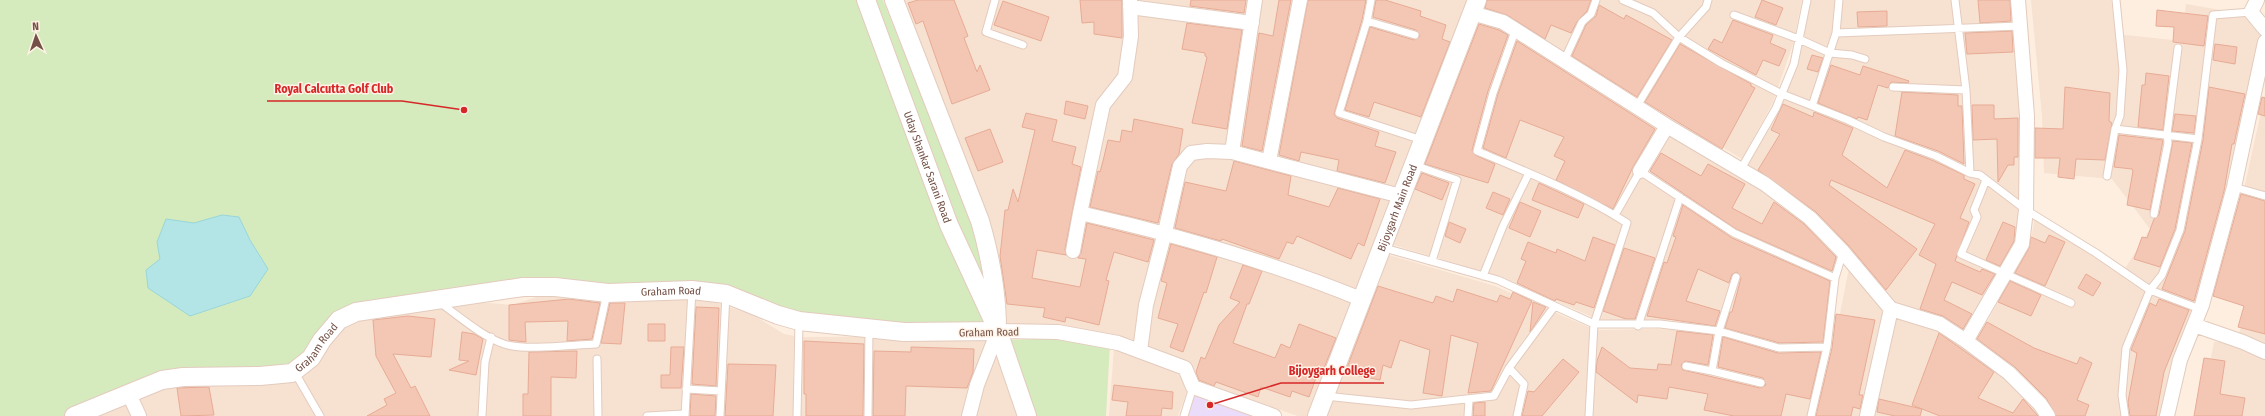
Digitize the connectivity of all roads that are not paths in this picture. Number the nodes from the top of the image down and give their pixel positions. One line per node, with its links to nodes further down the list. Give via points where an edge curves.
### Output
1 (866, 0): 86 (street, Uday Shankar Sarani Road, via 949,225)
2 (894, 0): 86 (street, Uday Shankar Sarani Road, via 980,221 996,289)
3 (995, 0): 29 (lane, via 986,32)
4 (1255, 0): 20 (street)
5 (1300, 0): 46 (street)
6 (1371, 0): 19 (lane)
7 (1596, 0): 34 (lane, via 1591,14 1582,22)
8 (1623, 0): 27 (lane, via 1653,13)
9 (1708, 0): 27 (lane, via 1706,7)
10 (1807, 0): 28 (lane)
11 (1839, 0): 25 (lane)
12 (1955, 0): 22 (lane)
13 (2018, 0): 21 (street)
14 (2116, 0): 41 (lane, via 2123,70 2120,116)
15 (1130, 4): 20 (street); 59 (street, via 1131,36 1125,77 1103,105)
16 (1475, 6): 24 (street); 44 (street, Bijoygarh Main Road)
17 (2254, 6): 23 (street); 43 (lane, via 2213,14)
18 (1734, 15): 28 (lane)
19 (1368, 21): 26 (lane); 44 (lane, via 1339,113)
20 (1252, 23): 45 (street)
21 (2020, 26): 22 (lane); 58 (street, via 2027,116)
22 (1958, 29): 25 (lane); 36 (lane)
23 (2265, 29)
24 (1515, 31): 34 (street); 50 (lane, via 1493,93 1477,151)
25 (1836, 33): 32 (lane)
26 (1415, 35)
27 (1679, 37): 37 (lane, via 1721,63); 38 (lane)
28 (1799, 39): 32 (lane); 37 (lane, via 1794,64)
29 (1023, 45)
30 (2178, 48): 42 (lane)
31 (2264, 48): 54 (street)
32 (1830, 53): 33 (lane); 39 (lane)
33 (1865, 60)
34 (1564, 61): 38 (street)
35 (1893, 87): 36 (lane)
36 (1966, 90): 51 (lane)
37 (1782, 94): 39 (lane); 48 (lane)
38 (1637, 106): 40 (street)
39 (1812, 106): 51 (lane, via 1936,156)
40 (1667, 126): 48 (street); 49 (street)
41 (2114, 129): 42 (lane); 52 (lane)
42 (2167, 134): 43 (lane); 60 (lane, via 2168,143)
43 (2198, 139): 72 (lane, via 2180,230 2162,275)
44 (1423, 141): 47 (street, Bijoygarh Main Road)
45 (1232, 152): 46 (street); 62 (street, via 1191,153 1183,162)
46 (1269, 161): 55 (street)
47 (1413, 165): 55 (street, Bijoygarh Main Road); 66 (lane, via 1457,180)
48 (1741, 169): 65 (street, via 1810,218)
49 (1640, 171): 57 (lane); 61 (lane)
50 (1529, 173): 61 (lane); 68 (lane, via 1503,226)
51 (1970, 173): 53 (lane, via 1980,175)
52 (2107, 176)
53 (1986, 180): 58 (lane); 67 (lane, via 1974,210 1977,217 1961,254)
54 (2234, 187): 56 (lane); 80 (street)
55 (1401, 196): 63 (street, Bijoygarh Main Road)
56 (2265, 196)
57 (1680, 197): 70 (lane, via 1734,233); 84 (lane)
58 (2026, 210): 67 (street, via 2022,244); 72 (lane)
59 (1080, 213): 62 (street); 64 (street)
60 (2154, 214)
61 (1615, 215): 82 (lane, via 1627,223)
62 (1165, 232): 75 (street, via 1278,267); 91 (street, via 1146,305)
63 (1381, 247): 66 (lane); 75 (street, Bijoygarh Main Road)
64 (1073, 251)
65 (1843, 252): 70 (lane); 79 (street)
66 (1432, 261): 68 (lane)
67 (2005, 274): 77 (lane); 89 (street)
68 (1483, 276): 78 (lane, via 1498,280)
69 (1736, 277): 87 (lane)
70 (1835, 278): 90 (lane)
71 (692, 290): 73 (street, Graham Road); 74 (street, Graham Road); 100 (lane)
72 (2150, 290): 80 (lane); 126 (lane, via 2126,348 2122,395)
73 (608, 292): 76 (street, Graham Road, via 523,287); 88 (lane, via 596,344 519,346 504,344)
74 (726, 294): 81 (street, Graham Road); 101 (lane)
75 (1361, 299): 103 (street, Bijoygarh Main Road)
76 (438, 300): 88 (lane); 96 (street, Graham Road, via 350,314 339,320 322,340 312,358)
77 (2071, 303)
78 (1554, 307): 82 (lane); 95 (lane)
79 (1891, 308): 89 (street, via 1940,324); 124 (street)
80 (2200, 309): 83 (street)
81 (800, 321): 85 (street, Graham Road); 113 (lane)
82 (1594, 324): 84 (lane); 122 (lane)
83 (2194, 325): 92 (street); 127 (street, via 2180,360)
84 (1638, 326): 87 (lane, via 1660,324)
85 (869, 329): 86 (street, Graham Road, via 904,332); 114 (lane)
86 (998, 331): 91 (street, Graham Road, via 1058,332 1118,343); 115 (street, via 977,385); 116 (street, Uday Shankar Sarani Road)
87 (1719, 331): 90 (lane, via 1779,348); 97 (lane)
88 (491, 337): 109 (lane, via 485,362)
89 (1966, 341): 125 (street, via 2009,373 2040,404)
90 (1827, 346): 123 (lane)
91 (1140, 351): 99 (street, Graham Road, via 1185,368)
92 (2265, 352)
93 (597, 359): 110 (lane)
94 (1686, 366): 97 (lane)
95 (1508, 368): 104 (lane, via 1494,396); 121 (lane, via 1524,384)
96 (294, 371): 102 (street, Graham Road, via 260,376 183,377 162,380); 108 (lane)
97 (1712, 371): 98 (lane)
98 (1760, 383)
99 (1193, 387): 117 (lane); 118 (street)
100 (686, 389): 101 (lane); 105 (lane)
101 (721, 391): 112 (lane)
102 (129, 394): 106 (street, Graham Road); 107 (street)
103 (1325, 396): 104 (lane, via 1411,405); 119 (street, Bijoygarh Main Road)
104 (1469, 400): 120 (lane)
105 (684, 415): 111 (lane)
106 (74, 416)
107 (139, 416)
108 (320, 416)
109 (482, 416)
110 (598, 416)
111 (648, 416)
112 (720, 416)
113 (797, 416)
114 (868, 416)
115 (969, 416)
116 (1027, 416)
117 (1184, 416)
118 (1274, 416)
119 (1317, 416)
120 (1468, 416)
121 (1517, 416)
122 (1589, 416)
123 (1811, 416)
124 (1867, 416)
125 (2048, 416)
126 (2125, 416)
127 (2167, 416)

